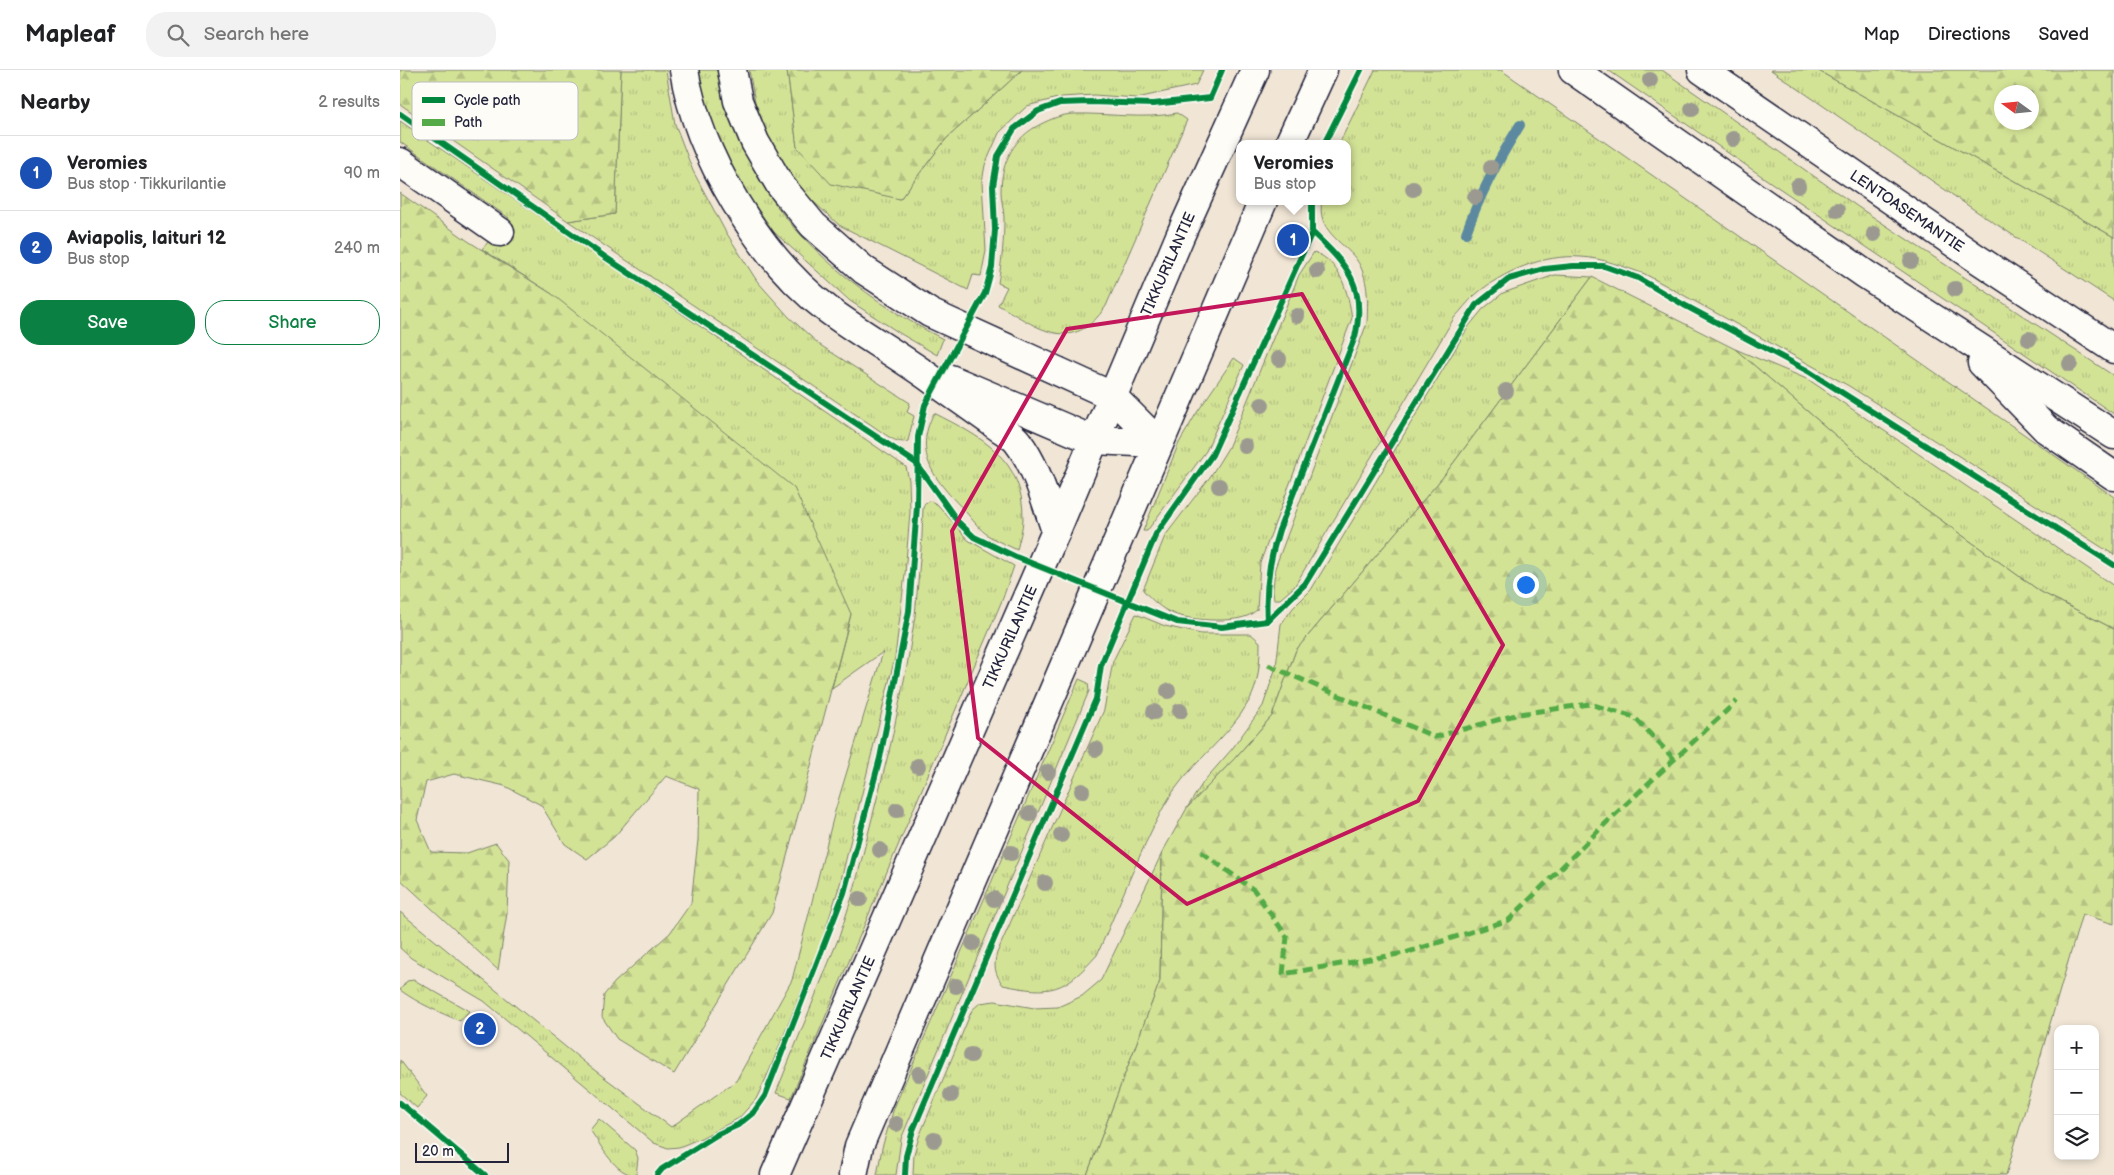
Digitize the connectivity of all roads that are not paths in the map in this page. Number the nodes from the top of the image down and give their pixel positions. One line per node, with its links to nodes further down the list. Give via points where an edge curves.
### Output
1 (684, 70): 13 (main road, via 688,92 709,152 736,202 768,248 800,285 827,309)
2 (732, 70): 14 (main road, via 738,101 754,142 780,184 813,225 864,270 930,314)
3 (1255, 70): 14 (main road, TIKKURILANTIE)
4 (1323, 70): 7 (main road)
5 (1573, 70): 11 (main road)
6 (1702, 70): 12 (main road, LENTOASEMANTIE)
7 (1291, 140)
8 (400, 162): 10 (main road)
9 (1261, 205): 17 (main road)
10 (500, 232)
11 (1949, 329): 15 (main road); 18 (main road, via 2046,429)
12 (2114, 349)
13 (906, 360): 16 (main road); 19 (main road, via 1015,440 1033,465)
14 (1112, 396): 16 (main road, TIKKURILANTIE); 17 (main road)
15 (2114, 435)
16 (1093, 440): 17 (main road); 19 (main road, TIKKURILANTIE)
17 (1159, 443): 21 (main road, via 859,1146)
18 (2114, 476)
19 (1056, 531): 20 (main road, TIKKURILANTIE)
20 (775, 1175)
21 (854, 1175)

